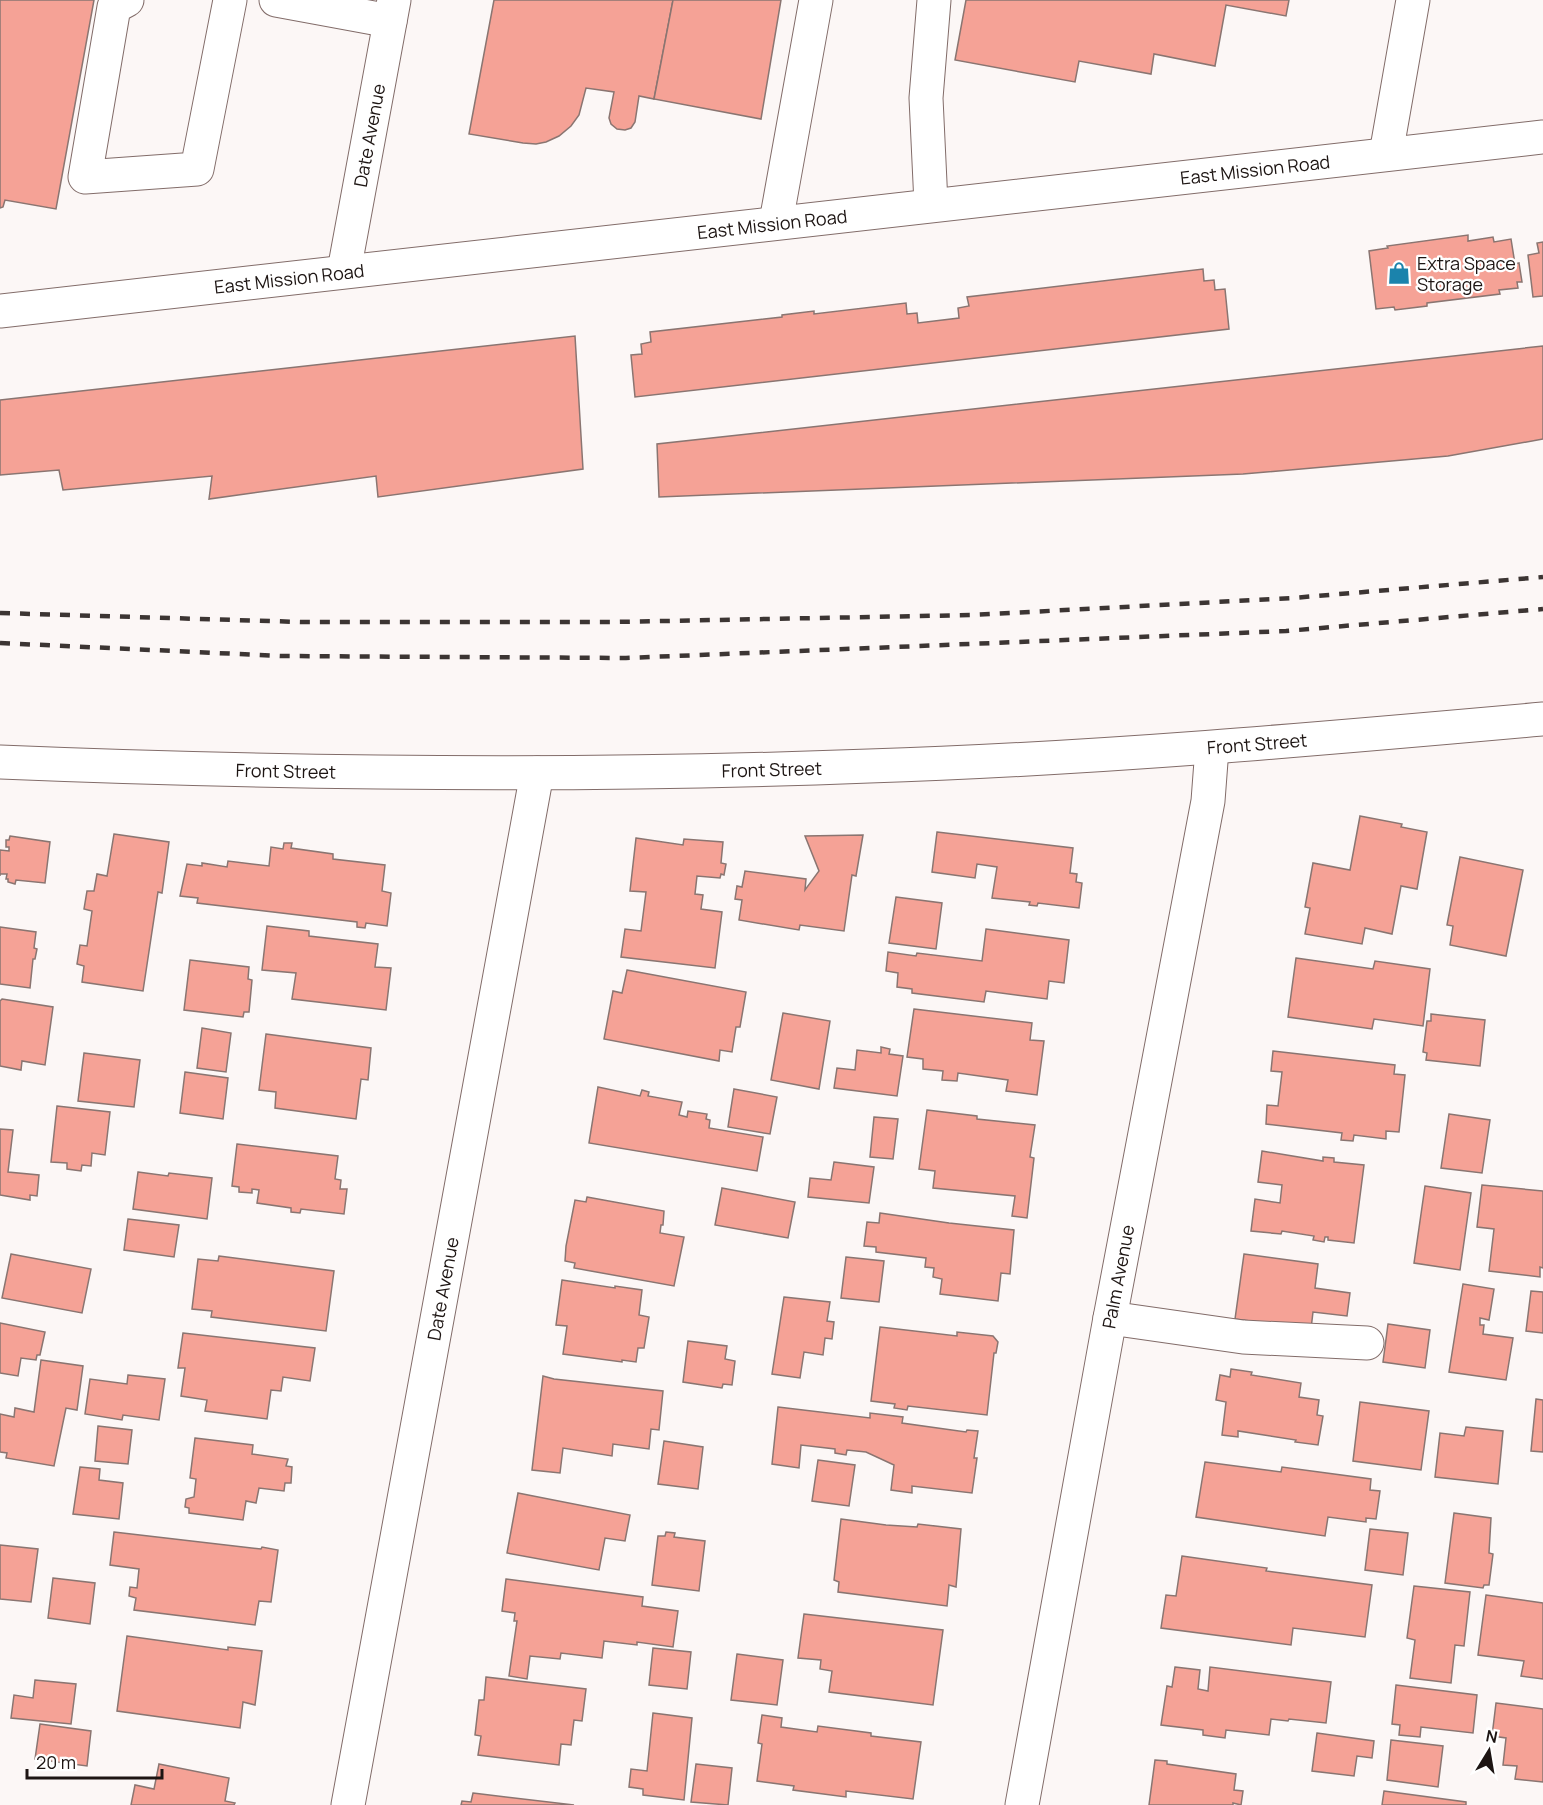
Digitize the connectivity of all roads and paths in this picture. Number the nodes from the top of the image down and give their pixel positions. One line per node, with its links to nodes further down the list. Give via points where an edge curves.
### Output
1 (127, 0): 2 (street, via 114,7 85,177 197,169)
2 (230, 0)
3 (276, 0): 7 (street)
4 (816, 0): 11 (street)
5 (934, 0): 10 (street, via 926,98)
6 (1413, 0): 9 (street)
7 (392, 11): 12 (street, Date Avenue)
8 (1543, 136): 9 (street, East Mission Road)
9 (1386, 154): 10 (street, East Mission Road)
10 (931, 204): 11 (street, East Mission Road)
11 (776, 222): 12 (street, East Mission Road)
12 (345, 271): 13 (street, East Mission Road)
13 (0, 311)
14 (1543, 720): 15 (street, Front Street)
15 (1212, 748): 17 (street, Front Street, via 870,766); 18 (street, Palm Avenue, via 1208,801)
16 (0, 762): 17 (street, Front Street, via 156,769)
17 (537, 773): 20 (street, Date Avenue)
18 (1110, 1318): 19 (street, via 1243,1337); 21 (street, Palm Avenue)
19 (1367, 1343)
20 (348, 1805)
21 (1022, 1805)

